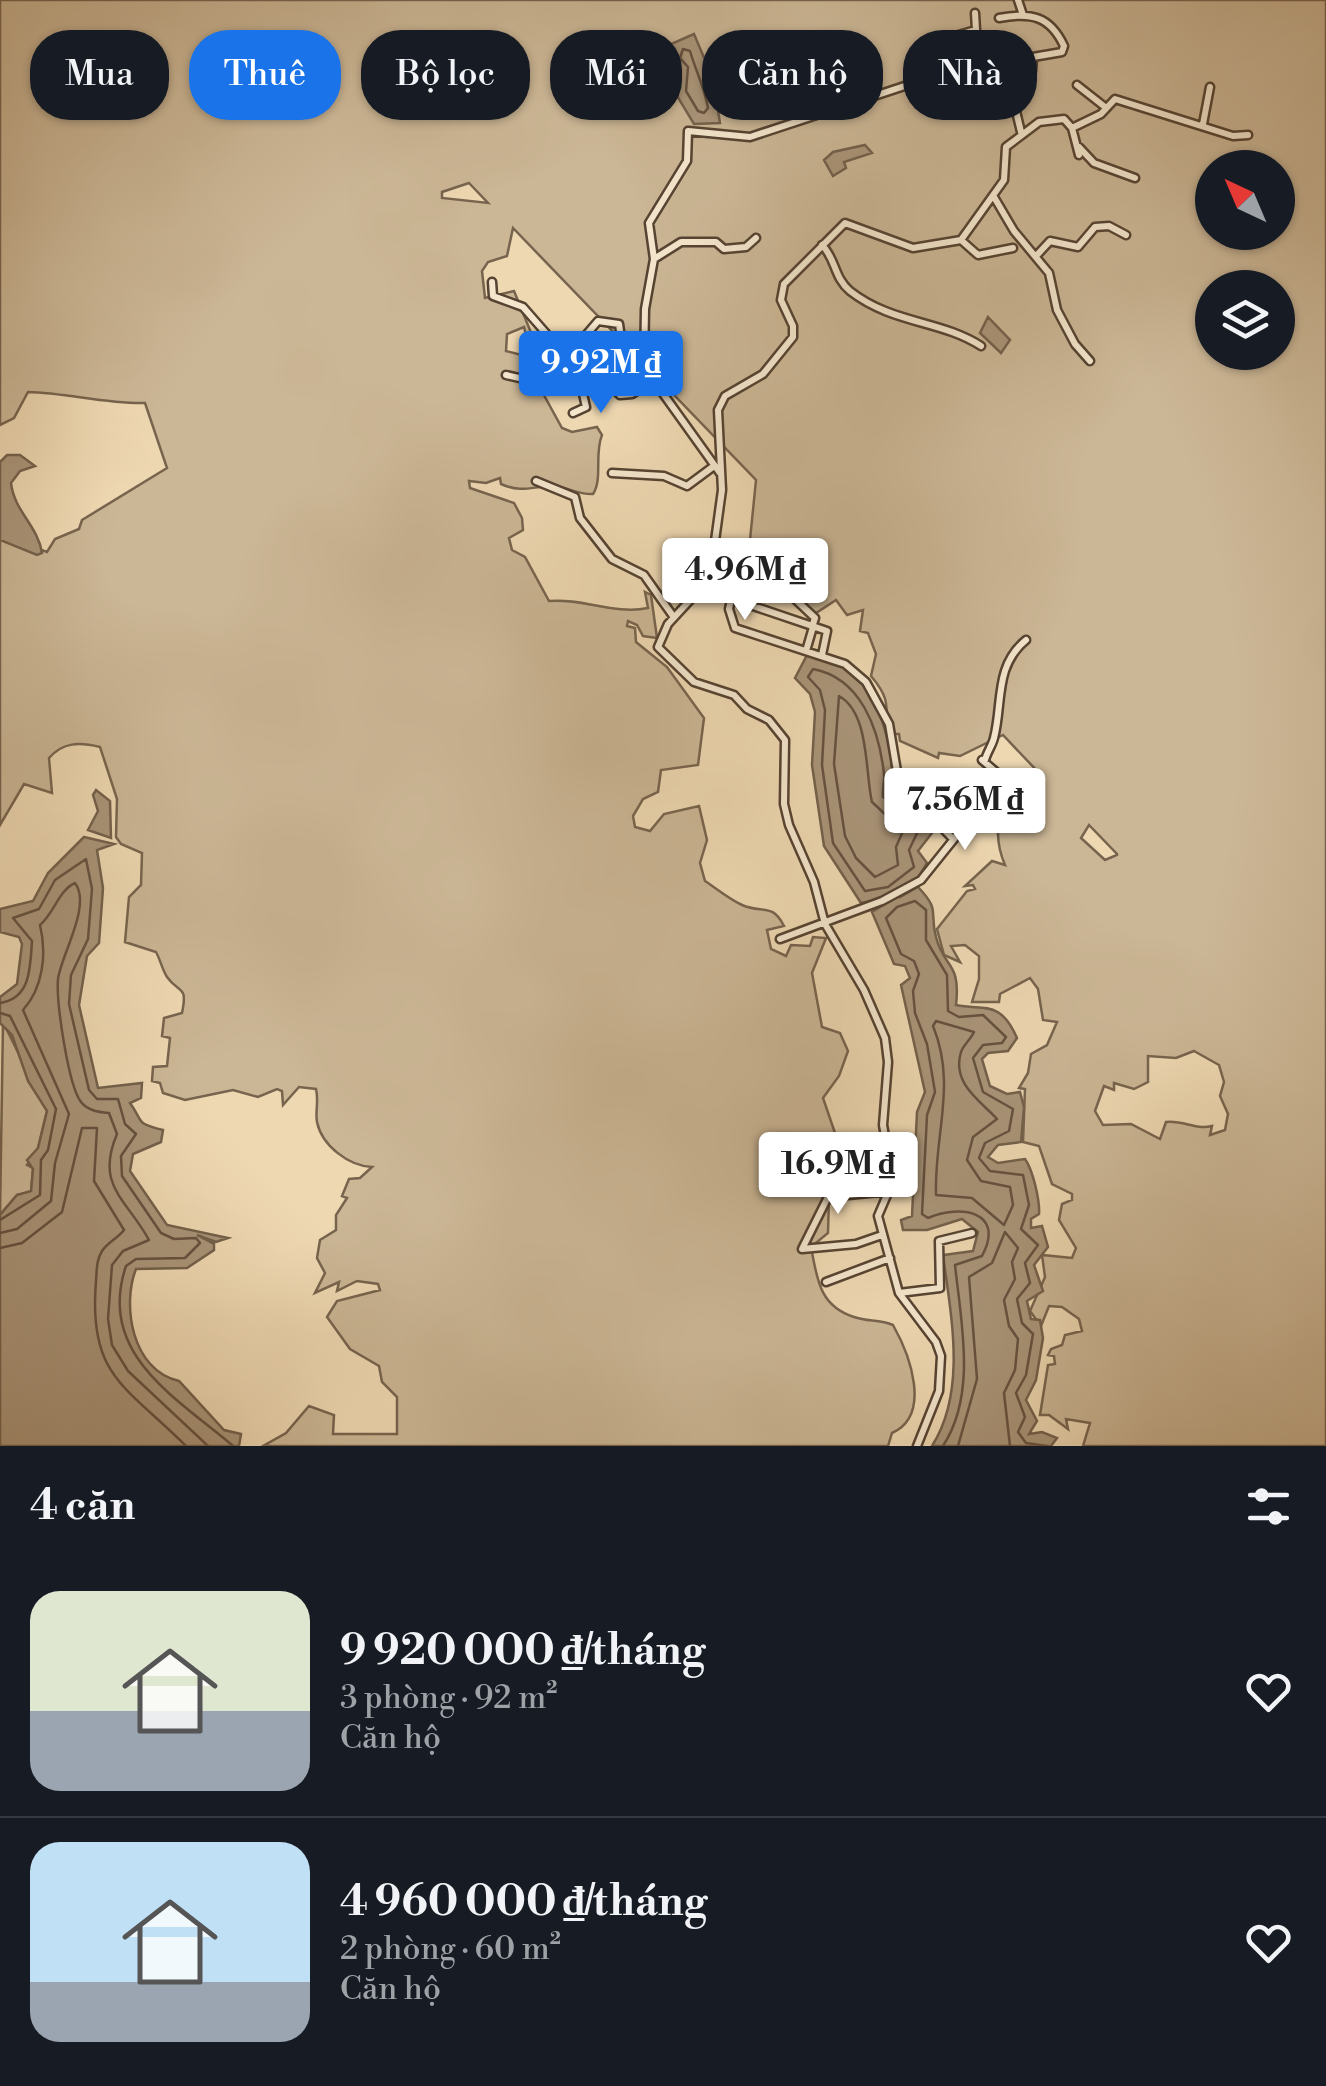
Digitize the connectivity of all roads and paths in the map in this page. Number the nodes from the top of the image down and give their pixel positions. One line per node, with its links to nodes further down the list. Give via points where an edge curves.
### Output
1 (1018, 0): 3 (street)
2 (976, 12): 5 (street)
3 (1024, 16): 4 (street); 6 (street, via 1046,21 1064,50)
4 (1000, 18)
5 (976, 30)
6 (1037, 56)
7 (1077, 86): 10 (street)
8 (903, 87): 26 (street, via 750,137 688,132 687,161 650,216)
9 (1210, 87): 12 (street)
10 (1106, 108): 12 (street, via 1115,99); 13 (street)
11 (1018, 120): 14 (street)
12 (1203, 124): 15 (street, via 1233,136)
13 (1072, 128): 14 (street, via 1055,118); 16 (street)
14 (1020, 132): 19 (street, via 1004,152 1004,180)
15 (1248, 134)
16 (1078, 146): 17 (street); 18 (street, via 1094,163)
17 (1079, 156)
18 (1136, 178)
19 (994, 197): 22 (street); 25 (street)
20 (1126, 235): 25 (street, via 1095,226 1078,247 1050,240)
21 (756, 238): 26 (street, via 735,250 716,242 681,242)
22 (960, 240): 23 (street, via 913,248 845,223); 24 (street, via 978,255)
23 (822, 245): 29 (street, via 841,282 879,312); 44 (street, via 784,284 793,337 756,381 721,403)
24 (1013, 248)
25 (1037, 255): 34 (street, via 1060,318)
26 (654, 259): 35 (street)
27 (492, 282): 28 (street, via 493,296 518,304)
28 (547, 336): 32 (street); 33 (street)
29 (980, 346)
30 (606, 348): 31 (street)
31 (621, 350): 33 (street, via 619,324 598,321); 35 (street); 36 (street)
32 (527, 352)
33 (568, 356): 38 (street)
34 (1090, 361)
35 (644, 366): 39 (street)
36 (606, 371)
37 (506, 375): 40 (street)
38 (600, 378): 39 (street, via 622,396); 40 (street)
39 (652, 381): 42 (street)
40 (581, 385): 41 (street, via 586,407)
41 (573, 413)
42 (714, 466): 43 (street, via 687,486 664,476); 44 (street)
43 (612, 473)
44 (721, 474): 46 (street)
45 (536, 481): 49 (street, via 575,497 580,518 612,560 644,574)
46 (714, 555): 47 (street); 49 (street, via 705,584)
47 (732, 560): 48 (street, via 760,566); 52 (street, via 732,625)
48 (771, 579): 50 (street, via 815,618); 50 (street, via 753,606)
49 (674, 616): 55 (street, via 658,649 698,684 734,695 770,720 784,740 784,810)
50 (812, 627): 52 (street); 53 (street, via 828,632)
51 (1026, 640): 54 (street, via 999,686 994,738 983,760 1003,778)
52 (806, 652): 53 (street)
53 (822, 655): 54 (street, via 845,664 870,688 888,724 899,784)
54 (953, 839): 55 (street, via 921,880)
55 (825, 924): 56 (street); 57 (street, via 870,1001 888,1051)
56 (780, 939)
57 (889, 1191): 59 (street, via 878,1216); 59 (street, via 828,1197 802,1249)
58 (972, 1232): 62 (street, via 939,1241 940,1288)
59 (882, 1235): 60 (street)
60 (890, 1258): 61 (street); 62 (street)
61 (826, 1282)
62 (899, 1294): 63 (street, via 940,1356 939,1391)
63 (917, 1446)

